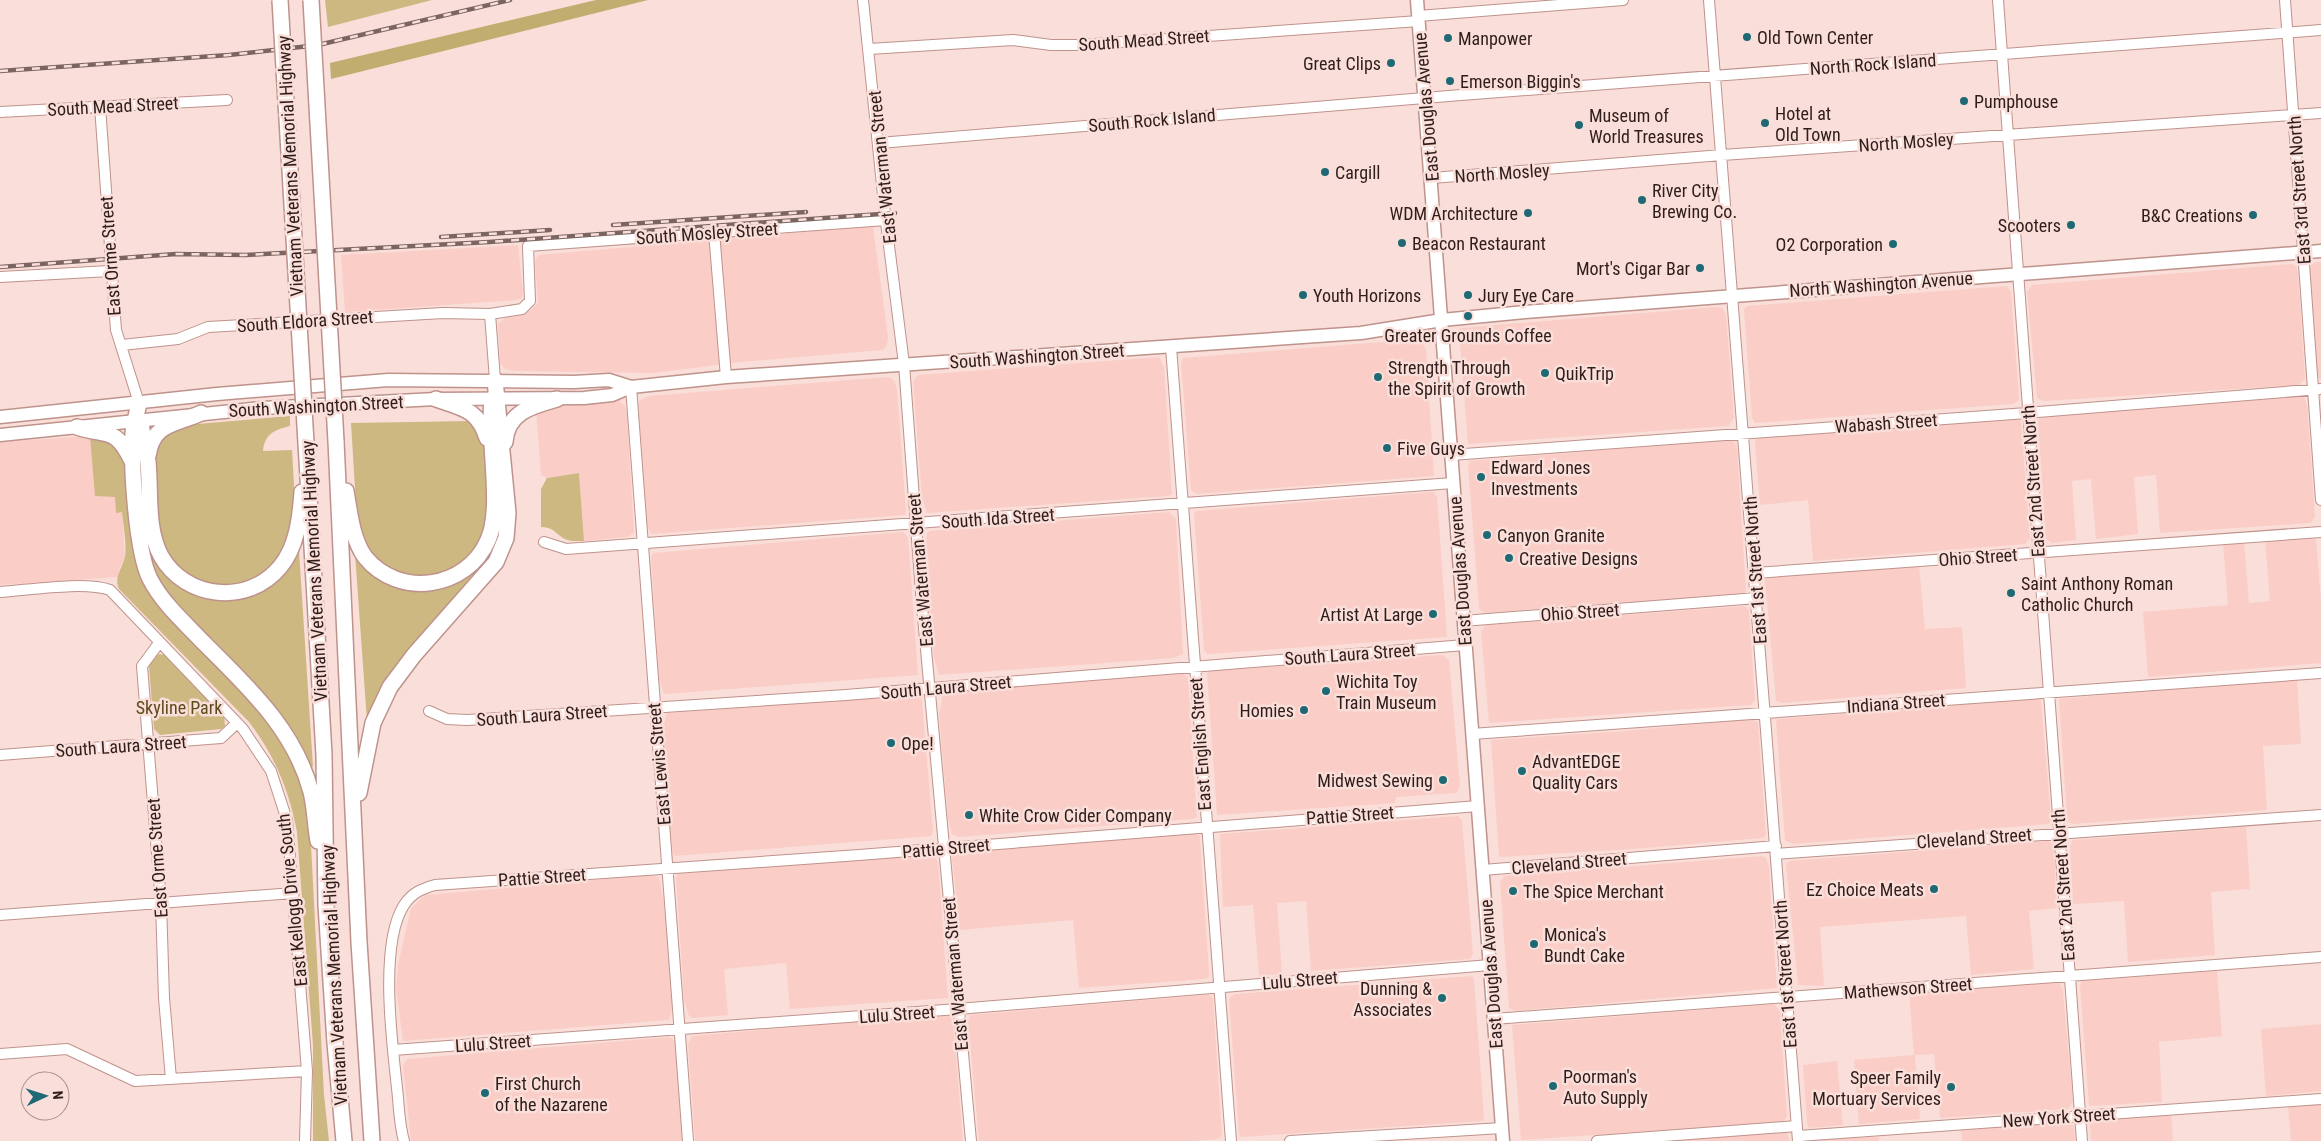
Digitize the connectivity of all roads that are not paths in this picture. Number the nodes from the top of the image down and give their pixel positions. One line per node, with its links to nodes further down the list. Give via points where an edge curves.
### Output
1 (280, 0): 55 (highway, Vietnam Veterans Memorial Highway, bridge)
2 (311, 0): 54 (highway, Vietnam Veterans Memorial Highway, bridge)
3 (864, 0): 12 (street, East Waterman Street)
4 (1417, 0): 9 (main road, East Douglas Avenue)
5 (1623, 0): 9 (street, South Mead Street)
6 (1709, 0): 14 (street, East 1st Street North)
7 (1998, 0): 13 (street, East 2nd Street North)
8 (2284, 0): 11 (street, East 3rd Street North)
9 (1419, 19): 12 (street, South Mead Street, via 1081,45 1013,40); 15 (main road, East Douglas Avenue)
10 (2321, 30): 11 (street, North Rock Island)
11 (2288, 32): 13 (street, North Rock Island); 20 (street, East 3rd Street North)
12 (869, 49): 22 (street, East Waterman Street)
13 (2002, 54): 14 (street, North Rock Island); 21 (street, East 2nd Street North)
14 (1716, 76): 15 (street, North Rock Island); 23 (street, East 1st Street North)
15 (1425, 98): 22 (street, South Rock Island); 24 (main road, East Douglas Avenue)
16 (227, 100): 17 (street, South Mead Street)
17 (100, 106): 18 (street, South Mead Street); 30 (street, East Orme Street)
18 (0, 112)
19 (2321, 113): 20 (street, North Mosley)
20 (2294, 116): 21 (street, North Mosley); 29 (street, East 3rd Street North)
21 (2008, 135): 23 (street, North Mosley); 31 (street, East 2nd Street North)
22 (879, 143): 25 (street, East Waterman Street)
23 (1722, 155): 24 (street, North Mosley); 33 (street, East 1st Street North)
24 (1432, 178): 35 (main road, East Douglas Avenue)
25 (886, 220): 26 (street, South Mosley Street); 38 (street, East Waterman Street)
26 (714, 232): 27 (street, South Mosley Street); 39 (street)
27 (528, 246): 34 (street, South Eldora Street, via 530,301 522,309)
28 (2321, 251): 29 (main road, North Washington Avenue)
29 (2304, 252): 31 (main road, North Washington Avenue); 42 (street, East 3rd Street North)
30 (110, 271): 32 (street); 36 (street, East Orme Street, via 116,330)
31 (2019, 273): 33 (main road, North Washington Avenue); 48 (street, East 2nd Street North)
32 (0, 277)
33 (1733, 295): 35 (main road, North Washington Avenue); 52 (street, East 1st Street North)
34 (490, 314): 36 (street, South Eldora Street, via 443,313 208,327 178,339); 40 (street)
35 (1442, 320): 37 (main road, South Washington Street, via 1360,333); 57 (main road, East Douglas Avenue)
36 (122, 345): 46 (street, East Orme Street)
37 (1171, 347): 38 (main road, South Washington Street); 62 (street, East English Street)
38 (904, 364): 39 (main road, South Washington Street); 63 (street, East Waterman Street)
39 (726, 377): 41 (main road, South Washington Street)
40 (495, 380): 41 (main road, South Washington Street, via 608,380); 44 (highway); 46 (main road, South Washington Street, via 378,380)
41 (631, 387): 45 (main road, South Washington Street, via 612,395); 66 (street, East Lewis Street)
42 (2317, 389): 48 (street, Wabash Street); 61 (street, East 3rd Street North)
43 (436, 399): 44 (main road, South Washington Street); 47 (main road, South Washington Street); 56 (highway, via 470,411 478,418)
44 (495, 399): 45 (main road, South Washington Street); 56 (highway, via 489,420); 59 (highway)
45 (557, 399): 59 (highway, via 528,407 514,418 505,439)
46 (139, 403): 49 (main road, South Washington Street); 50 (highway)
47 (201, 413): 50 (main road, South Washington Street); 58 (highway, via 159,431)
48 (2028, 413): 52 (street, Wabash Street); 67 (street, East 2nd Street North)
49 (0, 417)
50 (138, 420): 51 (main road, South Washington Street); 58 (highway, via 133,432)
51 (76, 427): 53 (main road, South Washington Street); 58 (highway, via 112,434)
52 (1745, 432): 57 (street, Wabash Street); 68 (street, East 1st Street North)
53 (0, 435)
54 (336, 441): 56 (highway, via 360,548 379,570 406,582 422,584 446,580 461,573 471,565 488,540 494,506); 91 (highway, Vietnam Veterans Memorial Highway)
55 (306, 443): 58 (highway, via 300,519 291,549 281,567 267,580 242,591 215,592 198,588 168,566 155,540); 96 (highway, Vietnam Veterans Memorial Highway, via 324,755)
56 (491, 451)
57 (1451, 455): 60 (main road, East Douglas Avenue)
58 (141, 464): 96 (highway, via 139,544 150,579 170,608 251,691 282,728 298,757 311,793)
59 (506, 481): 91 (highway, via 506,538 496,562 414,655 390,687 373,723 359,793)
60 (1453, 483): 62 (street, South Ida Street); 71 (main road, East Douglas Avenue)
61 (2321, 500)
62 (1182, 503): 63 (street, South Ida Street); 74 (street, East English Street)
63 (916, 524): 66 (street, South Ida Street); 76 (street, East Waterman Street)
64 (2321, 532): 67 (street, Ohio Street)
65 (544, 542): 66 (street, South Ida Street, via 566,549)
66 (643, 544): 78 (street, East Lewis Street)
67 (2038, 553): 68 (street, Ohio Street); 77 (street, East 2nd Street North)
68 (1755, 573): 70 (street, East 1st Street North)
69 (0, 592): 72 (street, East Kellogg Drive South, via 102,587 110,590)
70 (1757, 598): 71 (street, Ohio Street); 80 (street, East 1st Street North)
71 (1463, 621): 73 (main road, East Douglas Avenue)
72 (159, 643): 81 (street, East Kellogg Drive South); 83 (street, East Orme Street, via 142,666)
73 (1465, 645): 74 (street, South Laura Street); 82 (main road, East Douglas Avenue)
74 (1194, 666): 76 (street, South Laura Street); 87 (street, East English Street)
75 (2321, 673): 77 (street, Indiana Street)
76 (929, 688): 78 (street, South Laura Street); 89 (street, East Waterman Street)
77 (2050, 694): 80 (street, Indiana Street); 88 (street, East 2nd Street North)
78 (655, 707): 79 (street, South Laura Street, via 467,720 447,720); 92 (street, East Lewis Street)
79 (429, 711)
80 (1766, 711): 82 (street, Indiana Street); 90 (street, East 1st Street North)
81 (238, 723): 83 (street, South Laura Street, via 221,738); 94 (street, East Kellogg Drive South, via 271,770 287,820)
82 (1472, 734): 85 (main road, East Douglas Avenue)
83 (148, 743): 84 (street, South Laura Street); 95 (street, East Orme Street)
84 (0, 755)
85 (1478, 806): 87 (street, Pattie Street); 93 (main road, East Douglas Avenue)
86 (2321, 815): 88 (street, Cleveland Street)
87 (1207, 826): 89 (street, Pattie Street); 101 (street, East English Street)
88 (2059, 832): 90 (street, Cleveland Street); 100 (street, East 2nd Street North)
89 (944, 848): 92 (street, Pattie Street); 103 (street, East Waterman Street)
90 (1776, 850): 93 (street, Cleveland Street); 102 (street, East 1st Street North)
91 (355, 857): 117 (highway, Vietnam Veterans Memorial Highway)
92 (668, 868): 105 (street, East Lewis Street); 106 (street, Pattie Street, via 435,885 415,891 403,906 392,946 389,994)
93 (1483, 870): 99 (main road, East Douglas Avenue)
94 (294, 893): 95 (street); 108 (street, East Kellogg Drive South)
95 (161, 903): 97 (street); 109 (street, East Orme Street, via 164,998)
96 (326, 905): 116 (highway, Vietnam Veterans Memorial Highway, via 334,1043)
97 (0, 915)
98 (2321, 958): 100 (street, Mathewson Street)
99 (1490, 965): 101 (street, Lulu Street); 104 (main road, East Douglas Avenue)
100 (2070, 976): 102 (street, Mathewson Street); 111 (street, East 2nd Street North)
101 (1219, 987): 103 (street, Lulu Street); 121 (street, East English Street)
102 (1787, 997): 104 (street, Mathewson Street); 113 (street, East 1st Street North)
103 (958, 1009): 105 (street, Lulu Street); 120 (street, East Waterman Street)
104 (1494, 1018): 112 (main road, East Douglas Avenue)
105 (680, 1030): 106 (street, Lulu Street); 119 (street, East Lewis Street)
106 (393, 1050): 118 (street)
107 (0, 1054): 109 (street, via 67,1050 135,1081)
108 (307, 1071): 109 (street); 115 (street, East Kellogg Drive South)
109 (172, 1079)
110 (2321, 1100): 111 (street, New York Street)
111 (2080, 1115): 113 (street, New York Street); 125 (street, East 2nd Street North)
112 (1502, 1128): 122 (street); 123 (main road, East Douglas Avenue)
113 (1798, 1134): 114 (street, New York Street)
114 (1661, 1139): 124 (street, New York Street)
115 (306, 1141)
116 (344, 1141)
117 (372, 1141)
118 (404, 1141)
119 (688, 1141)
120 (970, 1141)
121 (1231, 1141)
122 (1290, 1141)
123 (1503, 1141)
124 (1597, 1141)
125 (2082, 1141)

